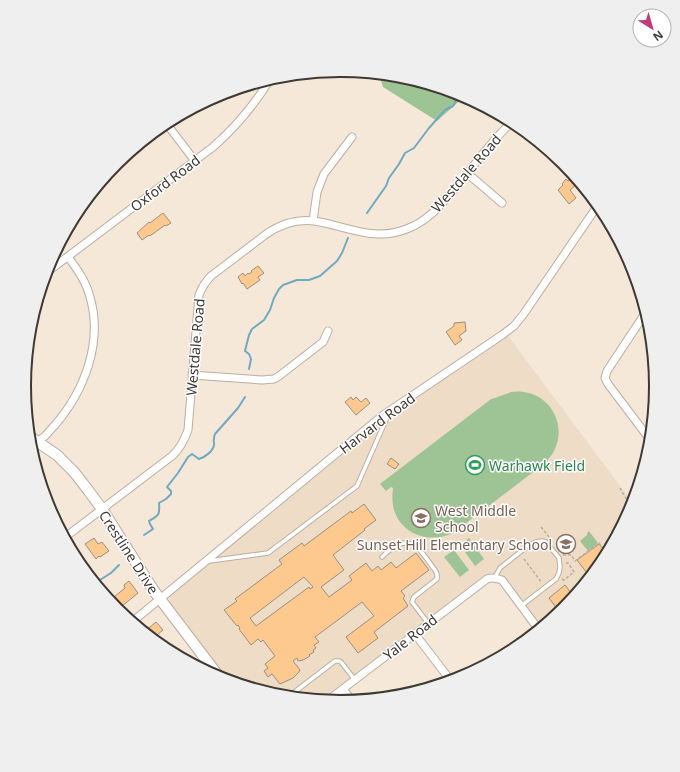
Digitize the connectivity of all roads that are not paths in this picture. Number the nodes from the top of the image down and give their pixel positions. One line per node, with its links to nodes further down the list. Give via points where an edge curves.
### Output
1 (265, 87): 5 (street, Oxford Road, via 229,133)
2 (507, 126): 6 (street, Westdale Road)
3 (170, 128): 5 (street)
4 (352, 136): 9 (street, via 324,174 317,192)
5 (195, 161): 10 (street, Oxford Road)
6 (467, 173): 7 (street); 9 (street, Westdale Road, via 434,212 419,223 399,232 370,233)
7 (502, 203)
8 (594, 210): 15 (street, Harvard Road, via 514,326)
9 (313, 221): 14 (street, Westdale Road, via 290,223 273,230 205,282 199,295)
10 (68, 257): 11 (street, Oxford Road); 17 (street, via 83,279 90,296 94,317 92,353 84,379 71,404 45,436)
11 (56, 266)
12 (641, 319): 16 (street, via 605,378)
13 (328, 331): 14 (street, via 323,342 274,378 262,380)
14 (192, 375): 19 (street, Westdale Road, via 188,430 181,447)
15 (390, 410): 22 (street, Harvard Road); 22 (lane, via 357,486 268,553)
16 (645, 433)
17 (36, 442)
18 (37, 445): 19 (street, Crestline Drive, via 57,455 74,472)
19 (102, 509): 20 (street, Westdale Road); 24 (street, Crestline Drive)
20 (69, 534)
21 (382, 557): 27 (lane, via 395,547 408,543 417,547 435,570 437,579 414,597 412,602)
22 (204, 562): 24 (street, Harvard Road)
23 (495, 578): 25 (street, via 502,580); 25 (lane, via 500,568 530,545 546,542 559,558 559,573 556,579); 27 (street, Yale Road, via 487,579)
24 (160, 598): 26 (street, Harvard Road); 30 (street, Crestline Drive)
25 (521, 606): 28 (street)
26 (136, 618)
27 (428, 623): 29 (street, Yale Road)
28 (535, 625)
29 (415, 634): 31 (street); 32 (street, Yale Road)
30 (211, 667)
31 (447, 676)
32 (355, 680): 33 (street, Yale Road); 34 (lane, via 341,662 335,661)
33 (342, 689): 35 (street, Yale Road); 36 (street)
34 (295, 691)
35 (335, 695)
36 (347, 695)

